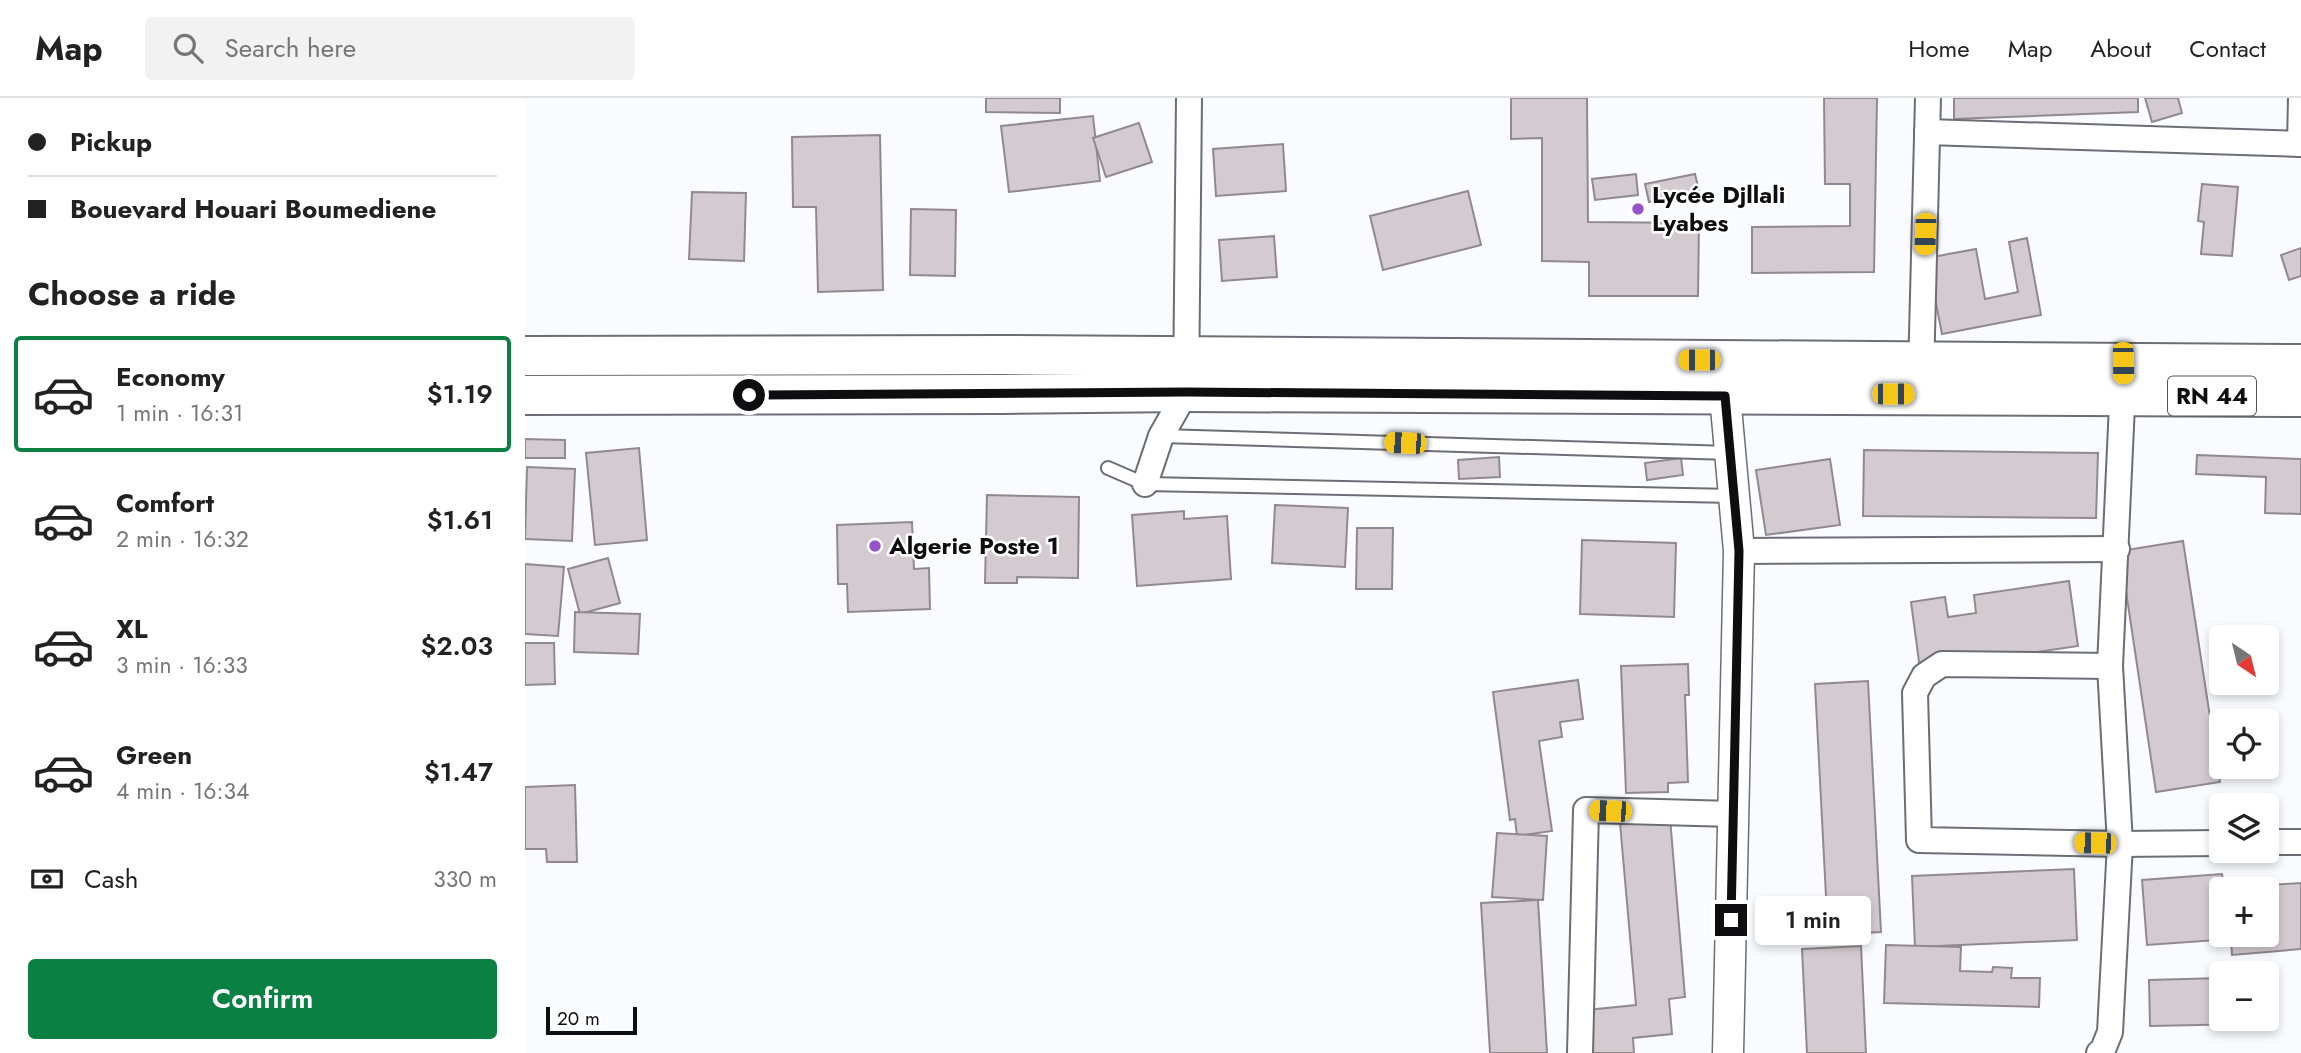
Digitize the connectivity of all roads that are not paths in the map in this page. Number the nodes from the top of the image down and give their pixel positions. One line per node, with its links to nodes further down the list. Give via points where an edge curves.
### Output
1 (1189, 98): 8 (street)
2 (1928, 98): 4 (street)
3 (2301, 98): 5 (street)
4 (1927, 132): 5 (street); 10 (street)
5 (2300, 144)
6 (525, 356): 8 (main road, RN 44, via 1004,355)
7 (2301, 365): 11 (main road, RN 44)
8 (1186, 374): 9 (main road, RN 44); 12 (main road, RN 44, via 1001,394); 14 (street)
9 (1725, 378): 10 (main road, RN 44); 15 (street)
10 (1921, 378): 11 (main road, RN 44)
11 (2123, 379): 13 (main road, RN 44); 19 (street)
12 (525, 395)
13 (2301, 397)
14 (1160, 436): 15 (lane); 17 (street)
15 (1731, 453): 18 (street)
16 (1108, 468): 17 (lane)
17 (1145, 484): 18 (lane)
18 (1735, 496): 20 (street)
19 (2117, 550): 20 (street); 21 (street)
20 (1739, 551): 22 (street)
21 (2110, 666): 26 (street); 26 (street, via 1942,664 1924,676 1915,693 1919,840)
22 (1733, 814): 27 (street, via 1586,810); 28 (street)
23 (2279, 842): 24 (street)
24 (2301, 842)
25 (2209, 843): 26 (street)
26 (2120, 844): 29 (street, via 2110,1032)
27 (1580, 1053)
28 (1728, 1053)
29 (2099, 1053)

